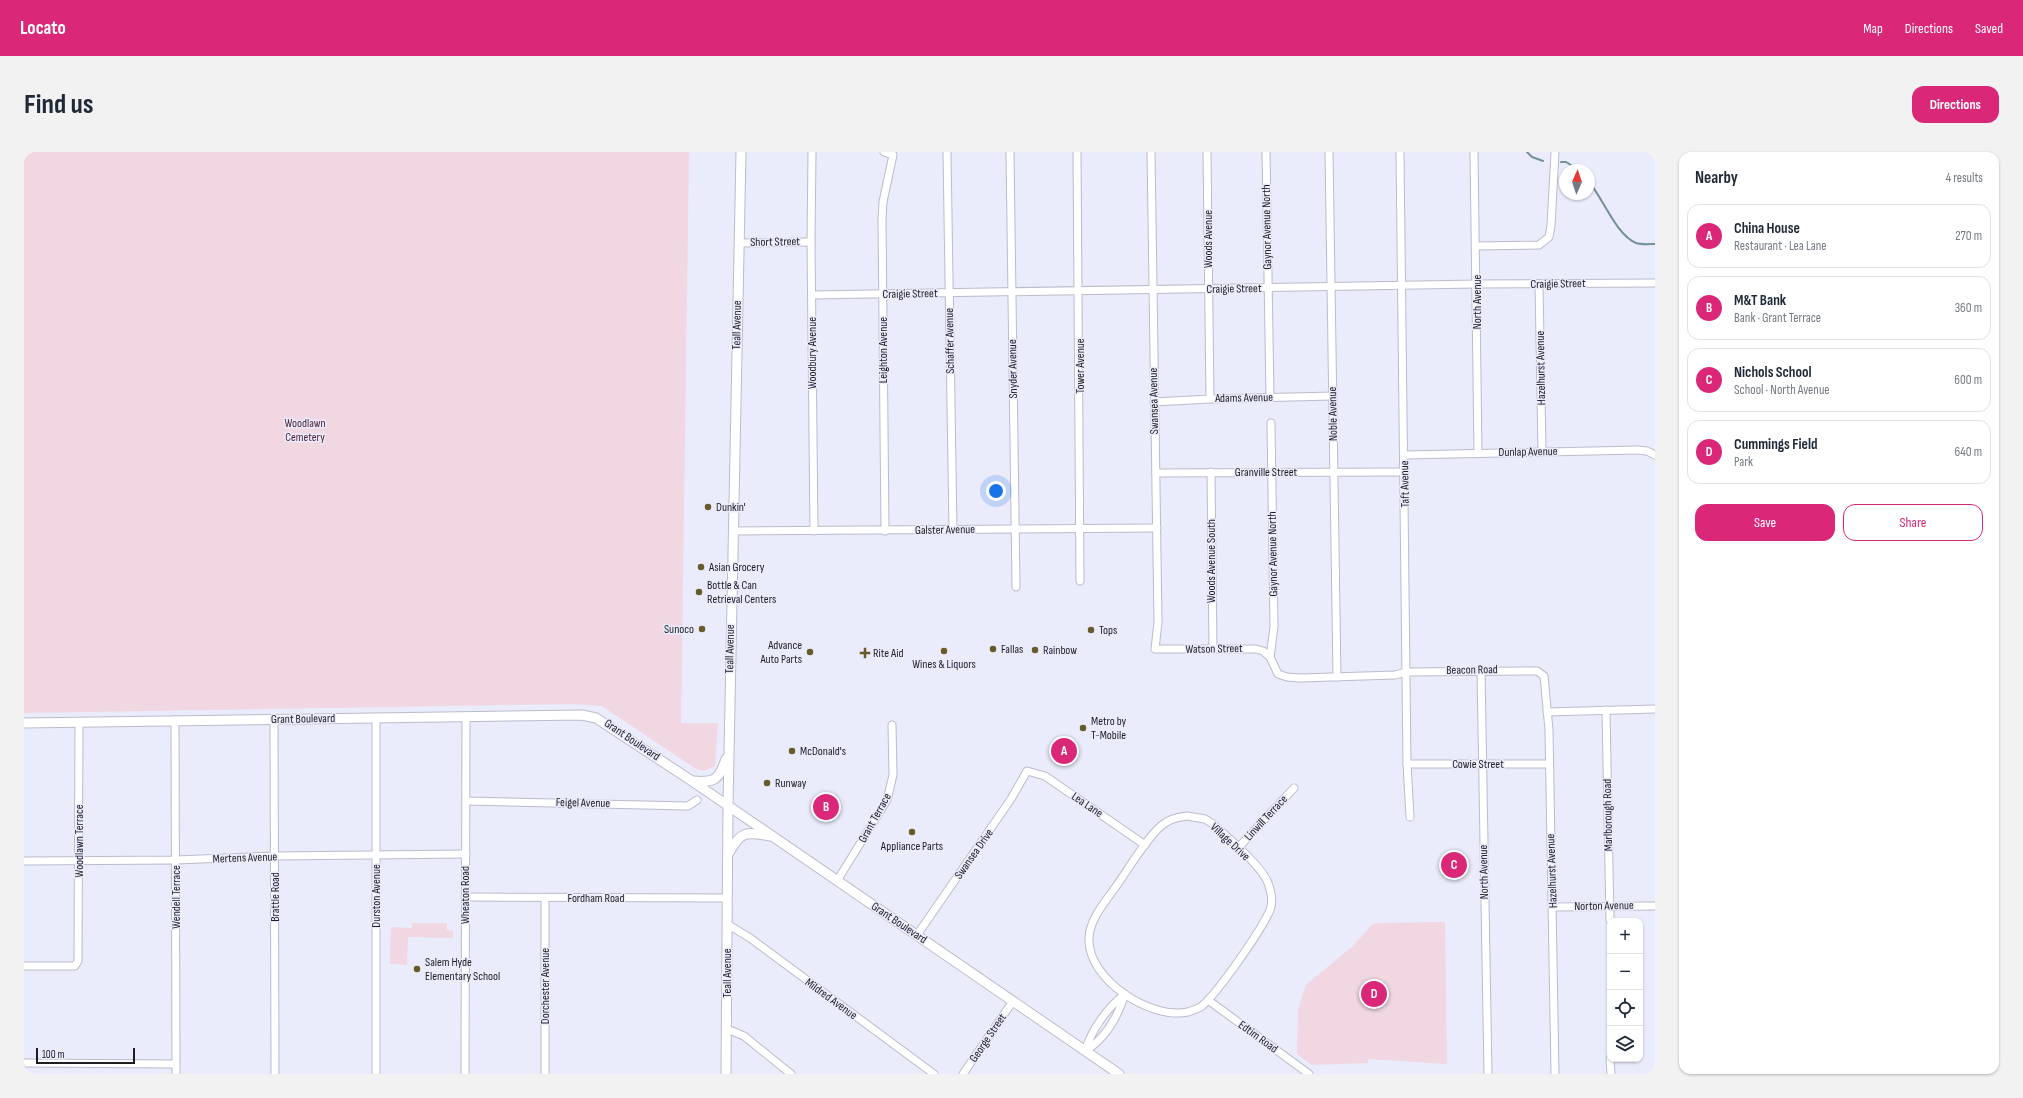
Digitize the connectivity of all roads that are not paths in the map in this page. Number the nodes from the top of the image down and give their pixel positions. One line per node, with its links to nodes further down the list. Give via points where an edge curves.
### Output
1 (741, 152): 15 (street, Teall Avenue)
2 (812, 152): 14 (street, Woodbury Avenue)
3 (884, 152): 29 (street, Leighton Avenue, via 893,155 883,202)
4 (947, 152): 27 (street, Schaffer Avenue)
5 (1010, 152): 26 (street, Snyder Avenue)
6 (1077, 152): 24 (street, Tower Avenue)
7 (1151, 152): 25 (street, Swansea Avenue)
8 (1207, 152): 23 (street, Woods Avenue)
9 (1266, 152): 22 (street, Gaynor Avenue North)
10 (1329, 152): 21 (street, Noble Avenue)
11 (1400, 152): 20 (street, Taft Avenue)
12 (1474, 152): 16 (street, North Avenue)
13 (1556, 152): 16 (street, via 1549,237 1539,245)
14 (810, 242): 15 (street, Short Street); 28 (street, Woodbury Avenue)
15 (739, 243): 48 (street, Teall Avenue)
16 (1476, 246): 18 (street, North Avenue)
17 (1655, 283): 19 (street, Craigie Street)
18 (1477, 284): 19 (street, Craigie Street); 20 (street, Craigie Street); 36 (street, North Avenue)
19 (1539, 284): 35 (street, Hazelhurst Avenue)
20 (1403, 286): 21 (street, Craigie Street); 38 (street, Taft Avenue)
21 (1332, 287): 22 (street, Craigie Street); 30 (street, Noble Avenue)
22 (1267, 288): 23 (street, Craigie Street); 31 (street, Gaynor Avenue North)
23 (1208, 290): 25 (street, Craigie Street); 32 (street, Woods Avenue)
24 (1079, 291): 25 (street, Craigie Street); 26 (street, Craigie Street); 44 (street, Tower Avenue)
25 (1152, 291): 33 (street, Swansea Avenue)
26 (1012, 292): 27 (street, Craigie Street); 46 (street, Snyder Avenue)
27 (950, 293): 29 (street, Craigie Street); 47 (street, Schaffer Avenue)
28 (812, 295): 29 (street, Craigie Street); 49 (street, Woodbury Avenue)
29 (883, 295): 50 (street, Leighton Avenue)
30 (1333, 396): 31 (street, Adams Avenue); 41 (street, Noble Avenue)
31 (1270, 397): 32 (street, Adams Avenue)
32 (1210, 398): 33 (street, Adams Avenue)
33 (1154, 402): 43 (street, Swansea Avenue)
34 (1271, 423): 40 (street, Gaynor Avenue North)
35 (1542, 452): 36 (street, Dunlap Avenue); 37 (street, Dunlap Avenue, via 1638,450)
36 (1478, 453): 38 (street, Dunlap Avenue)
37 (1654, 454)
38 (1404, 455): 42 (street, Taft Avenue)
39 (1211, 472): 40 (street, Granville Street); 43 (street, Granville Street); 54 (street, Woods Avenue South)
40 (1272, 472): 41 (street, Granville Street); 55 (street, Gaynor Avenue North, via 1274,627)
41 (1334, 472): 42 (street, Granville Street); 59 (street, Noble Avenue)
42 (1405, 472): 58 (street, Taft Avenue)
43 (1156, 473): 45 (street, Swansea Avenue)
44 (1081, 527): 45 (street, Galster Avenue); 46 (street, Galster Avenue); 51 (street, Tower Avenue)
45 (1157, 528): 53 (street, Swansea Avenue, via 1158,622)
46 (1015, 529): 47 (street, Galster Avenue); 52 (street, Snyder Avenue)
47 (953, 530): 50 (street, Galster Avenue)
48 (732, 531): 49 (street, Galster Avenue); 70 (street, Teall Avenue)
49 (814, 531): 50 (street, Galster Avenue)
50 (885, 531)
51 (1080, 581)
52 (1016, 587)
53 (1155, 649): 54 (street, Watson Street)
54 (1213, 649): 55 (street, Watson Street, via 1256,649)
55 (1270, 657): 59 (street, Beacon Road, via 1278,674 1287,677)
56 (1481, 670): 57 (street, Beacon Road); 58 (street, Beacon Road); 72 (street, North Avenue)
57 (1538, 671): 62 (street, Hazelhurst Avenue, via 1544,676)
58 (1408, 672): 59 (street, Beacon Road, via 1395,675); 71 (street, Taft Avenue)
59 (1337, 677)
60 (1655, 709): 61 (street)
61 (1606, 710): 62 (street); 95 (street, Marlborough Road)
62 (1547, 712): 73 (street, Hazelhurst Avenue)
63 (466, 716): 64 (street, Grant Boulevard); 75 (street, Grant Boulevard, via 582,715 596,718); 78 (street, Wheaton Road)
64 (376, 718): 65 (street, Grant Boulevard); 85 (street, Durston Avenue)
65 (274, 719): 66 (street, Grant Boulevard); 86 (street, Brattle Road)
66 (175, 720): 68 (street, Grant Boulevard); 88 (street, Wendell Terrace)
67 (24, 722): 68 (street, Grant Boulevard)
68 (79, 722): 90 (street, Woodlawn Terrace)
69 (892, 725): 91 (street, Grant Terrace, via 893,775 887,800)
70 (729, 748): 75 (street, via 722,772 715,780); 79 (street, Teall Avenue)
71 (1407, 764): 72 (street, Cowie Street); 80 (street, Taft Avenue)
72 (1482, 764): 73 (street, Cowie Street); 121 (street, North Avenue)
73 (1549, 764): 97 (street, Hazelhurst Avenue)
74 (1027, 771): 82 (street, Lea Lane, via 1045,776); 100 (street, Swansea Drive, via 1011,799)
75 (692, 781): 79 (street, Grant Boulevard)
76 (1294, 788): 83 (street, Linwill Terrace)
77 (697, 800): 78 (street, Feigel Avenue, via 688,806)
78 (466, 801): 84 (street, Wheaton Road)
79 (728, 805): 81 (street, Grant Boulevard); 87 (street, Teall Avenue)
80 (1410, 817)
81 (773, 837): 87 (street, via 744,834 734,844); 91 (street, Grant Boulevard)
82 (1145, 845): 83 (street, Village Drive, via 1165,822 1188,816 1205,819 1213,824); 102 (street, Village Drive, via 1103,904 1090,930 1090,946 1096,963 1111,983)
83 (1238, 848): 103 (street, Village Drive, via 1266,878 1271,893 1270,909 1261,926)
84 (466, 854): 85 (street, Mertens Avenue); 92 (street, Wheaton Road)
85 (376, 855): 86 (street, Mertens Avenue); 112 (street, Durston Avenue)
86 (275, 856): 88 (street, Mertens Avenue); 111 (street, Brattle Road)
87 (728, 856): 94 (street, Teall Avenue)
88 (176, 860): 90 (street, Mertens Avenue); 109 (street, Wendell Terrace)
89 (24, 861): 90 (street, Mertens Avenue)
90 (79, 862): 101 (street, Woodlawn Terrace, via 78,961 75,966)
91 (837, 881): 100 (street, Grant Boulevard)
92 (465, 897): 93 (street, Fordham Road); 113 (street, Wheaton Road)
93 (545, 898): 94 (street, Fordham Road); 114 (street, Dorchester Avenue)
94 (728, 898): 99 (street, Teall Avenue)
95 (1610, 906): 96 (street, Norton Avenue); 97 (street, Norton Avenue); 98 (street, Marlborough Road)
96 (1655, 906)
97 (1553, 907): 122 (street, Hazelhurst Avenue)
98 (1610, 918)
99 (727, 924): 105 (street, Teall Avenue); 117 (street, Mildred Avenue, via 750,938)
100 (917, 935): 104 (street, Grant Boulevard)
101 (24, 966)
102 (1125, 994): 103 (street, Village Drive, via 1149,1007 1176,1013 1193,1010); 106 (street, via 1120,1011 1097,1044)
103 (1208, 1000): 120 (street, Edtim Road)
104 (1013, 1001): 106 (street, Grant Boulevard); 118 (street, George Street)
105 (727, 1029): 115 (street, Teall Avenue); 116 (street, via 744,1036)
106 (1085, 1051): 119 (street, Grant Boulevard)
107 (1610, 1062): 123 (street)
108 (24, 1063): 109 (street)
109 (176, 1064): 110 (street, Wendell Terrace)
110 (176, 1074)
111 (275, 1074)
112 (376, 1074)
113 (465, 1074)
114 (544, 1074)
115 (726, 1074)
116 (791, 1074)
117 (934, 1074)
118 (963, 1074)
119 (1119, 1074)
120 (1309, 1074)
121 (1488, 1074)
122 (1555, 1074)
123 (1610, 1074)

